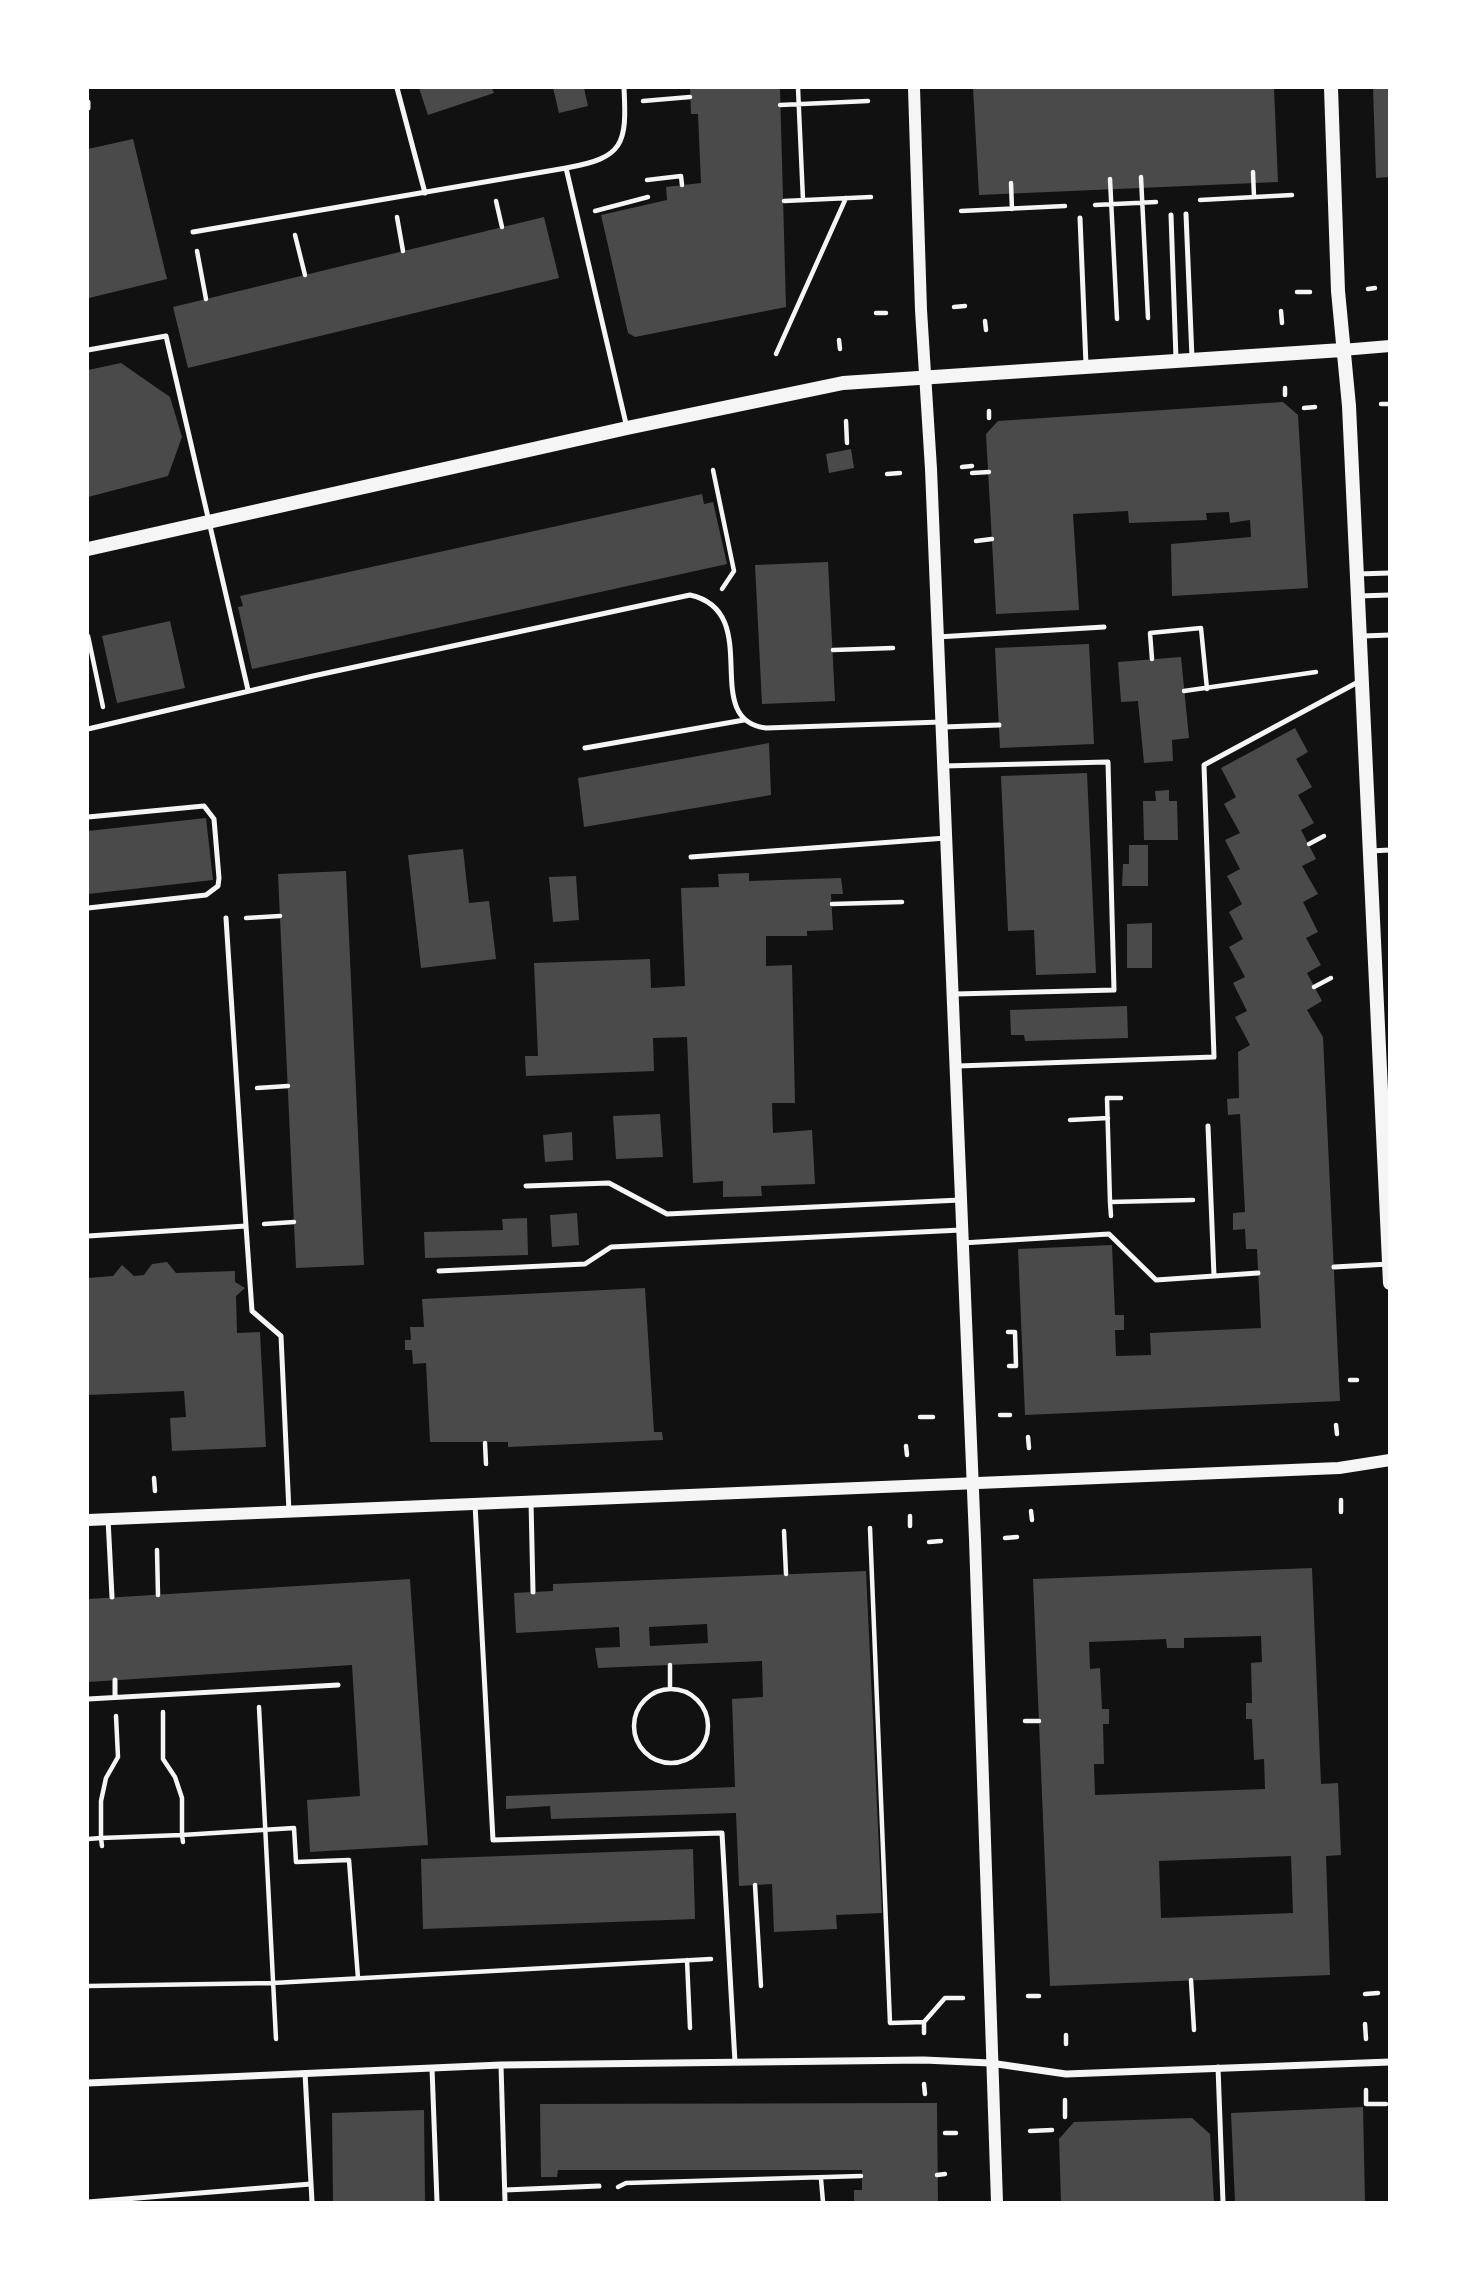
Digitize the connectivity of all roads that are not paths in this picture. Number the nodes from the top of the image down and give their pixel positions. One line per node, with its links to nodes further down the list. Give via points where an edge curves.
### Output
1 (397, 88): 8 (lane)
2 (624, 88): 7 (lane, via 625,131 617,149 601,161)
3 (914, 88): 19 (street)
4 (1331, 88): 15 (main road)
5 (88, 102): 6 (lane)
6 (88, 108)
7 (565, 168): 8 (lane); 20 (lane)
8 (425, 193): 12 (lane)
9 (1186, 214): 16 (lane)
10 (1171, 215): 17 (lane)
11 (1080, 218): 18 (lane)
12 (193, 232)
13 (1390, 346): 15 (street)
14 (88, 350): 21 (lane, via 166,337)
15 (1342, 350): 16 (main road); 24 (main road)
16 (1192, 359): 17 (main road)
17 (1176, 360): 18 (main road)
18 (1086, 366): 19 (main road)
19 (925, 376): 20 (main road, via 843,383); 30 (street)
20 (627, 428): 21 (main road)
21 (209, 522): 22 (main road); 32 (lane)
22 (88, 549)
23 (1390, 573): 24 (lane)
24 (1357, 574): 26 (main road)
25 (1390, 595): 26 (lane)
26 (1358, 596): 29 (main road)
27 (1104, 627): 30 (lane)
28 (1390, 635): 29 (lane)
29 (1360, 636): 31 (main road)
30 (937, 637): 34 (street)
31 (1362, 679): 42 (main road); 48 (lane, via 1204,765 1214,1057)
32 (248, 690): 33 (lane, via 678,596 711,603 726,622 734,699); 36 (lane)
33 (744, 720): 34 (lane, via 766,728); 37 (lane)
34 (941, 724): 35 (lane); 38 (street)
35 (999, 725)
36 (88, 729)
37 (585, 748)
38 (943, 766): 40 (street); 47 (lane, via 1108,762 1114,990)
39 (88, 817): 44 (lane, via 204,806 214,819 219,878 218,886 206,895)
40 (946, 838): 43 (lane); 47 (street)
41 (1390, 850): 42 (lane)
42 (1370, 851): 46 (main road)
43 (691, 857)
44 (88, 908)
45 (226, 918): 54 (lane)
46 (1383, 976): 49 (main road)
47 (951, 994): 48 (street)
48 (955, 1066): 52 (street)
49 (1385, 1081): 53 (main road)
50 (1208, 1126): 61 (lane)
51 (526, 1186): 52 (lane, via 608,1183 667,1214)
52 (960, 1200): 56 (street)
53 (1388, 1214): 57 (main road)
54 (246, 1226): 55 (lane); 67 (lane, via 252,1311 281,1336)
55 (88, 1236)
56 (961, 1236): 59 (lane, via 611,1247 585,1264); 61 (lane, via 1109,1234 1156,1280); 64 (street)
57 (1389, 1264): 58 (lane); 62 (main road)
58 (1334, 1267)
59 (439, 1271)
60 (1258, 1273): 61 (lane)
61 (1213, 1276)
62 (1389, 1280)
63 (1390, 1460): 64 (street, via 1339,1468)
64 (971, 1483): 65 (street); 78 (street)
65 (531, 1501): 66 (street); 70 (lane)
66 (475, 1504): 67 (street); 76 (lane, via 493,1840 722,1833)
67 (289, 1512): 68 (street)
68 (108, 1519): 69 (street); 71 (lane)
69 (88, 1520)
70 (533, 1592)
71 (112, 1597)
72 (115, 1680): 74 (lane)
73 (338, 1685): 74 (lane)
74 (115, 1696): 75 (lane)
75 (88, 1699)
76 (736, 2062): 78 (street); 79 (street)
77 (1390, 2062): 80 (street)
78 (990, 2063): 80 (street, via 1066,2074); 91 (street)
79 (501, 2065): 81 (street); 86 (lane)
80 (1218, 2067): 92 (lane)
81 (432, 2068): 82 (street); 89 (lane)
82 (305, 2073): 83 (street); 84 (lane)
83 (88, 2083)
84 (311, 2184): 87 (lane); 88 (lane)
85 (599, 2186): 86 (lane)
86 (505, 2190): 90 (lane)
87 (88, 2202)
88 (312, 2203)
89 (436, 2203)
90 (505, 2203)
91 (997, 2203)
92 (1223, 2203)

